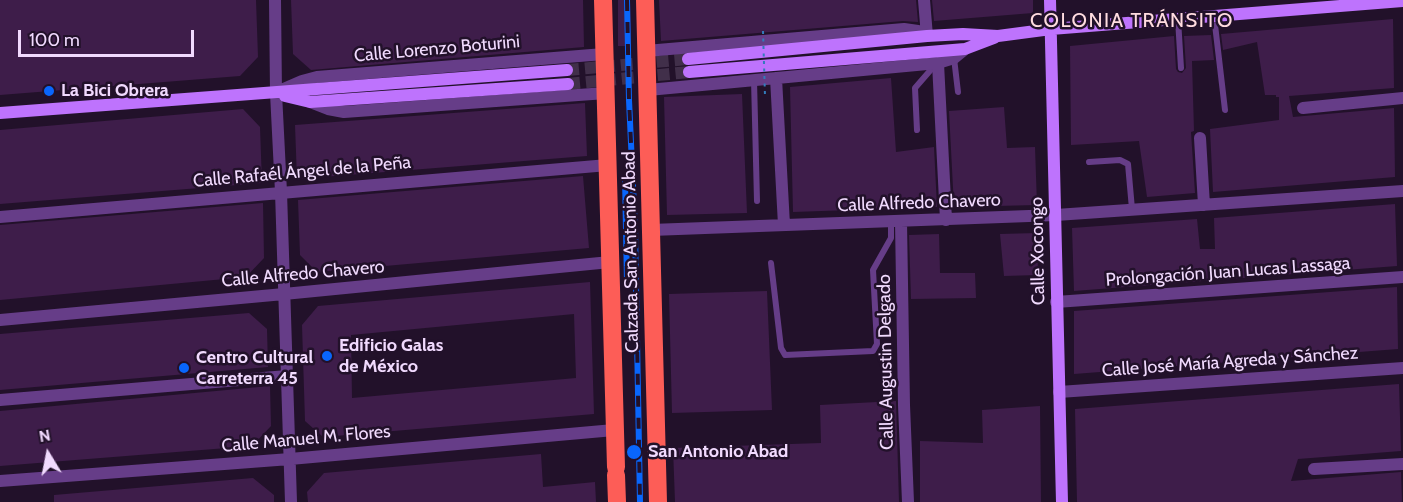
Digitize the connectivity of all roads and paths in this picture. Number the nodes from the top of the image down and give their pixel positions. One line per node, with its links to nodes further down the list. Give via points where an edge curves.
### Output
1 (274, 0): 28 (street)
2 (603, 0): 16 (highway, Calzada San Antonio Abad)
3 (645, 0): 15 (highway, Calzada San Antonio Abad)
4 (924, 0): 12 (street)
5 (1050, 0): 10 (main road, Calle Xocongo)
6 (1403, 1): 7 (main road)
7 (1355, 2): 8 (main road)
8 (1214, 16): 9 (main road); 34 (lane)
9 (1178, 19): 10 (main road); 20 (lane)
10 (1051, 29): 13 (main road); 45 (main road, Calle Xocongo)
11 (763, 31): 30 (path, bridge)
12 (927, 36): 13 (main road); 15 (street, via 904,29); 18 (main road)
13 (998, 36): 14 (main road)
14 (965, 49): 17 (street); 22 (main road)
15 (646, 51): 26 (highway, Calzada San Antonio Abad)
16 (604, 54): 28 (street, Calle Lorenzo Boturini, via 317,77); 29 (highway, Calzada San Antonio Abad)
17 (954, 58): 19 (street); 27 (lane)
18 (688, 59)
19 (938, 63): 23 (street); 36 (lane, via 915,88); 47 (street)
20 (1180, 68)
21 (567, 70): 28 (main road, Calle Lorenzo Boturini)
22 (688, 72)
23 (776, 78): 24 (street); 49 (street)
24 (754, 80): 26 (street); 42 (lane)
25 (568, 84): 32 (main road, Calle Lorenzo Boturini)
26 (648, 90): 50 (highway, Calzada San Antonio Abad)
27 (958, 92)
28 (276, 93): 32 (main road, Calle Lorenzo Boturini); 35 (main road, Calle Lorenzo Boturini); 40 (street)
29 (606, 93): 32 (street, Calle Lorenzo Boturini, via 344,112); 39 (highway, Calzada San Antonio Abad)
30 (765, 96)
31 (1403, 98): 33 (street)
32 (310, 102)
33 (1303, 108)
34 (1225, 110)
35 (0, 113)
36 (917, 130)
37 (1200, 138): 43 (street)
38 (1089, 162): 44 (lane, via 1120,160 1128,164)
39 (608, 165): 40 (street, Calle Rafaél Ángel de la Peña); 51 (highway, Calzada San Antonio Abad)
40 (281, 192): 46 (street, Calle Rafaél Ángel de la Peña); 54 (street)
41 (1403, 192): 43 (street, Calle Alfredo Chavero)
42 (757, 201)
43 (1204, 205): 44 (street, Calle Alfredo Chavero)
44 (1132, 210): 45 (street, Calle Alfredo Chavero)
45 (1056, 215): 47 (street, Calle Alfredo Chavero); 55 (main road, Calle Xocongo)
46 (0, 217)
47 (946, 220): 48 (street, Calle Alfredo Chavero)
48 (896, 222): 49 (street, Calle Alfredo Chavero); 52 (lane, via 873,270 877,344 873,351 786,355 781,348); 69 (street, Calle Augustin Delgado)
49 (784, 225): 50 (street, Calle Alfredo Chavero)
50 (651, 230): 68 (highway, Calzada San Antonio Abad)
51 (610, 262): 54 (street, Calle Alfredo Chavero); 61 (highway, Calzada San Antonio Abad)
52 (771, 263)
53 (1403, 277): 55 (street, Prolongación Juan Lucas Lassaga)
54 (284, 294): 56 (street, Calle Alfredo Chavero); 58 (street)
55 (1056, 302): 59 (main road, Calle Xocongo)
56 (0, 320)
57 (1403, 368): 59 (street, Calle José María Agreda y Sánchez)
58 (287, 376): 60 (street); 62 (street)
59 (1059, 392): 70 (main road, Calle Xocongo)
60 (0, 400)
61 (614, 430): 62 (street, Calle Manuel M. Flores); 67 (highway, Calzada San Antonio Abad)
62 (290, 459): 65 (street, Calle Manuel M. Flores); 66 (street)
63 (1403, 464): 64 (street)
64 (1314, 469)
65 (0, 480)
66 (291, 502)
67 (617, 502)
68 (658, 502)
69 (908, 502)
70 (1062, 502)

